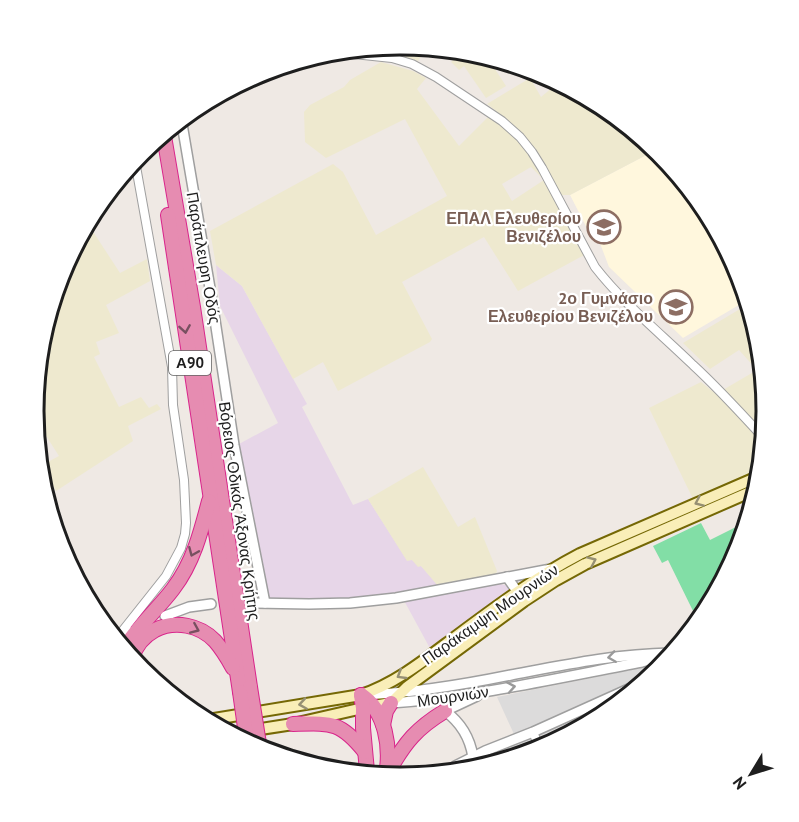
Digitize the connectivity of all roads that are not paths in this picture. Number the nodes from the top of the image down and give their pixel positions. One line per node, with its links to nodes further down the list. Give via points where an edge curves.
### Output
1 (374, 56): 6 (street, via 412,64 436,77 520,136 542,168 595,267)
2 (183, 129): 15 (street, Παράπλευρη Οδός, via 232,435)
3 (165, 143): 24 (highway, Βόρειος Οδικός Άξονας Κρήτης / Α90, via 193,307)
4 (157, 150): 9 (highway, Βόρειος Οδικός Άξονας Κρήτης / Α90, one-way to 9)
5 (137, 171): 19 (street, via 172,367 186,523 181,548 166,576)
6 (755, 429)
7 (749, 481): 10 (main road, Παράκαμψη Μουρνιών, one-way to 10)
8 (745, 494): 13 (main road, Παράκαμψη Μουρνιών, one-way to 8, via 585,564)
9 (210, 496): 18 (highway, one-way to 18, via 195,548 182,576); 23 (highway, Βόρειος Οδικός Άξονας Κρήτης / Α90)
10 (553, 568): 11 (street); 12 (main road, Παράκαμψη Μουρνιών)
11 (507, 577): 12 (street); 15 (street, via 350,603)
12 (517, 591): 13 (street); 27 (main road, Παράκαμψη Μουρνιών, one-way to 27, via 413,668 373,691)
13 (524, 601): 26 (main road, Παράκαμψη Μουρνιών)
14 (250, 603): 15 (street)
15 (265, 603)
16 (211, 604): 17 (street)
17 (165, 616)
18 (124, 636)
19 (124, 636)
20 (135, 649): 23 (highway, one-way to 23, via 152,632 169,625 185,625 214,640)
21 (660, 653): 26 (street, Μουρνιών, one-way to 26, via 573,663)
22 (656, 657): 25 (street, Μουρνιών, one-way to 22)
23 (237, 674): 24 (highway, Βόρειος Οδικός Άξονας Κρήτης / Α90)
24 (245, 689): 35 (highway, Βόρειος Οδικός Άξονας Κρήτης / Α90, bridge); 36 (highway, Βόρειος Οδικός Άξονας Κρήτης / Α90, bridge)
25 (486, 692): 26 (street, Μουρνιών, via 417,701); 28 (street)
26 (395, 698): 27 (main road, Μουρνιών); 27 (street, Μουρνιών); 32 (highway)
27 (365, 703): 30 (main road, one-way to 30); 31 (main road, Μουρνιών); 32 (highway, via 377,711); 38 (highway)
28 (445, 711): 40 (street, via 466,735); 44 (highway, via 411,737)
29 (589, 712): 34 (street)
30 (220, 718)
31 (293, 724): 33 (main road, Μουρνιών); 38 (highway, via 335,725)
32 (383, 725): 43 (highway)
33 (245, 731)
34 (533, 732): 37 (street); 39 (street)
35 (247, 733)
36 (257, 737)
37 (536, 740)
38 (365, 752): 42 (highway)
39 (487, 755): 40 (street)
40 (473, 757): 41 (street)
41 (466, 761)
42 (366, 765)
43 (387, 766)
44 (391, 767)

